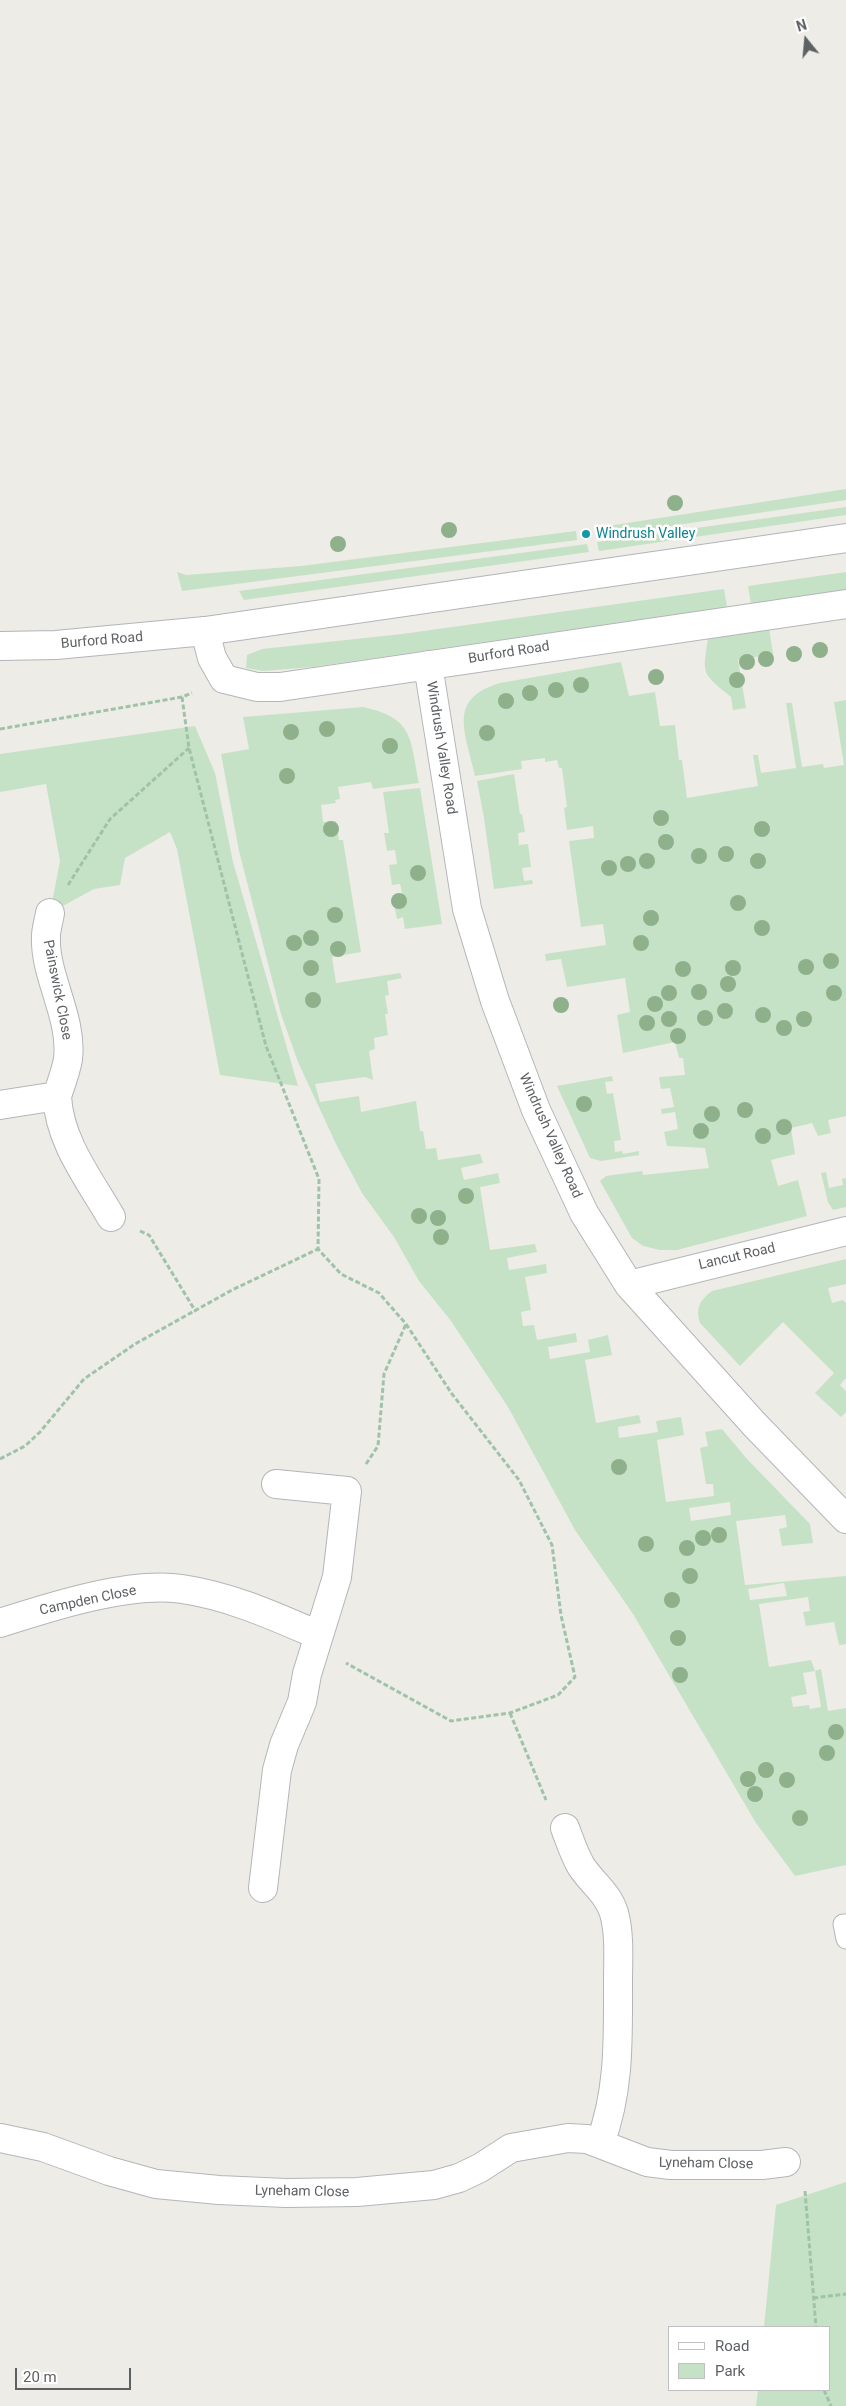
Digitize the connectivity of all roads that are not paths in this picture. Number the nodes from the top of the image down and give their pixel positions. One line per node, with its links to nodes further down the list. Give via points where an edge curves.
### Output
1 (846, 538): 3 (street, Burford Road)
2 (846, 604): 5 (street, Burford Road)
3 (205, 631): 4 (street, Burford Road, via 56,645); 5 (street, Burford Road, via 212,658 224,679 257,687)
4 (0, 646)
5 (428, 665): 11 (street, Windrush Valley Road, via 467,909 495,1001 536,1110 584,1213)
6 (50, 913): 7 (street, Painswick Close, via 46,936 48,953 68,1043 68,1058)
7 (57, 1096): 8 (street); 9 (street, Painswick Close, via 61,1126 70,1148)
8 (0, 1105)
9 (111, 1217)
10 (846, 1231): 11 (street, Lancut Road)
11 (629, 1285): 13 (street, Windrush Valley Road, via 754,1424)
12 (276, 1484): 15 (street, via 347,1491 337,1577)
13 (846, 1519)
14 (0, 1623): 15 (street, Campden Close, via 106,1594 148,1588 180,1588 242,1603)
15 (318, 1635): 17 (street, via 302,1702 277,1770)
16 (565, 1828): 21 (street, via 582,1867 606,1895 614,1912 618,1933 616,2074 610,2119)
17 (263, 1888)
18 (846, 1924): 19 (lane, via 843,1924)
19 (846, 1939)
20 (0, 2138): 21 (street, Lyneham Close, via 44,2147 156,2184 296,2193 358,2192 434,2184 460,2178 511,2148 524,2144 568,2138)
21 (600, 2143): 22 (street, Lyneham Close, via 647,2162 671,2165)
22 (786, 2162)

